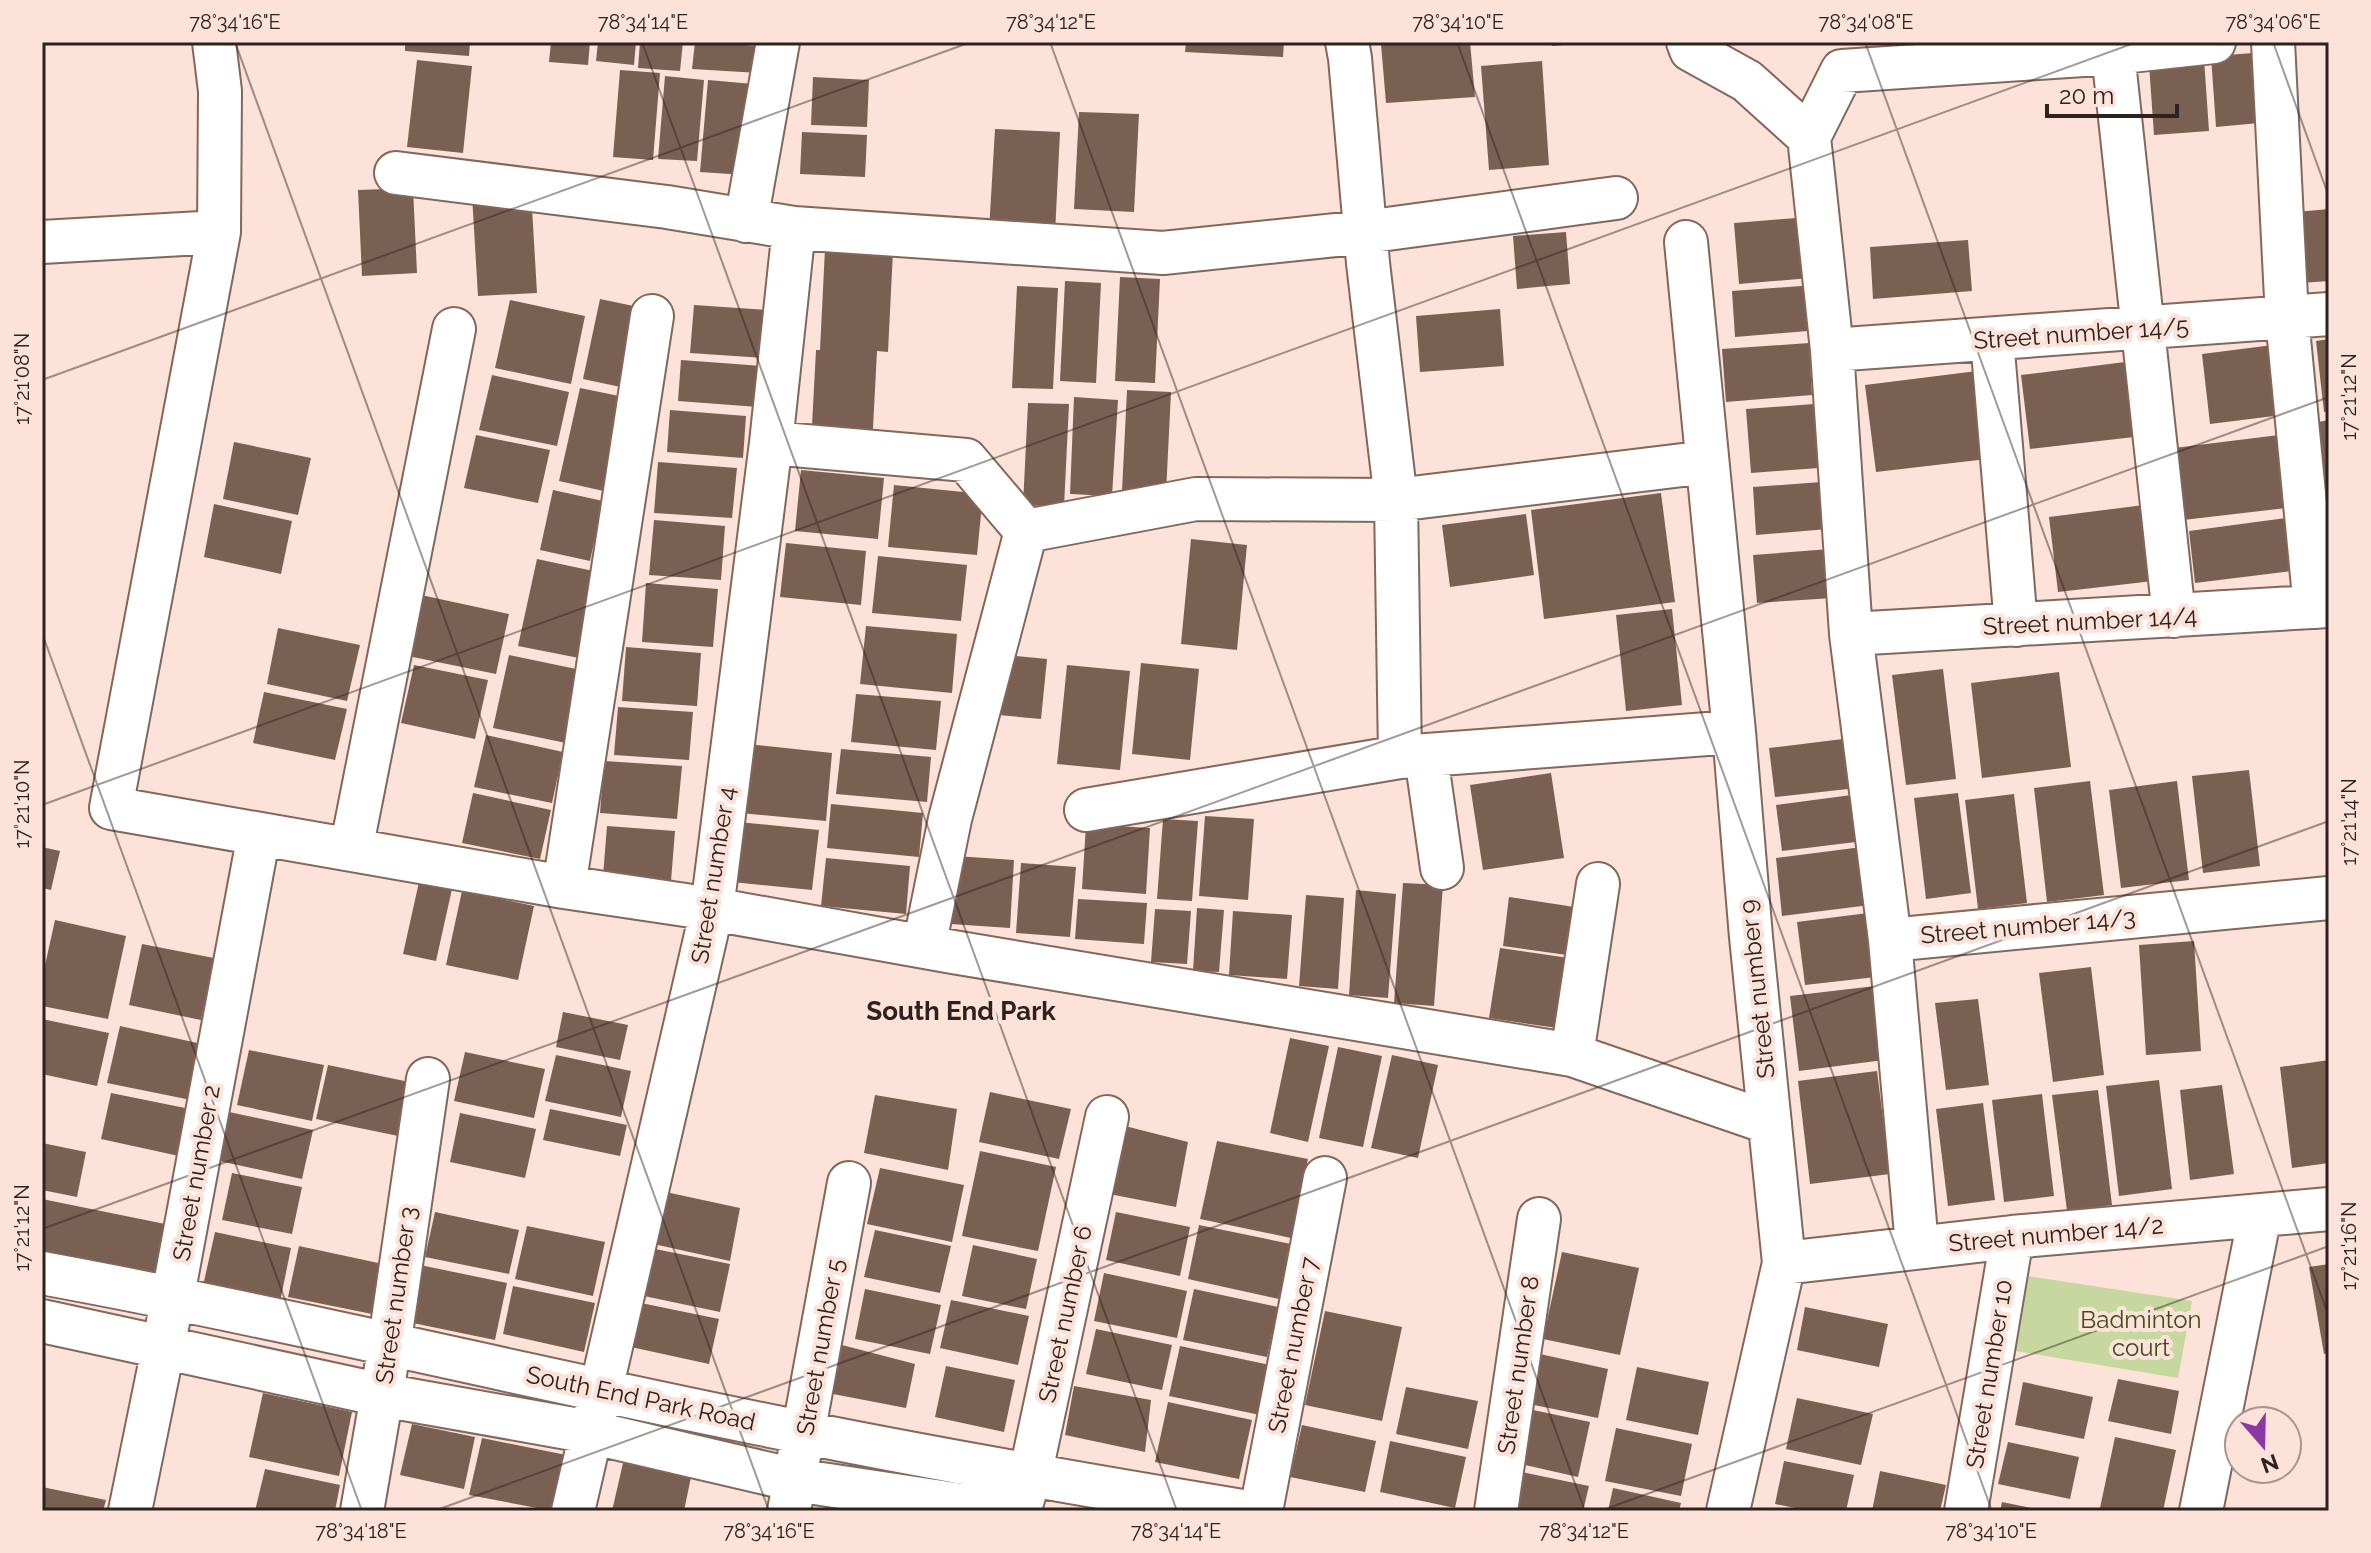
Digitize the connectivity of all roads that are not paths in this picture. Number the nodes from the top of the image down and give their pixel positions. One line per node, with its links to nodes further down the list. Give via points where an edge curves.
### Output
1 (214, 42): 13 (street, via 220,91)
2 (778, 42): 11 (street)
3 (1347, 42): 14 (street)
4 (1688, 42): 8 (street, via 1691,50 1747,81)
5 (2214, 42): 7 (street)
6 (2273, 42): 19 (street)
7 (2113, 53): 8 (street, via 1842,71); 21 (street)
8 (1809, 137): 23 (street)
9 (396, 173): 11 (street)
10 (1616, 198): 14 (street)
11 (746, 221): 12 (street)
12 (794, 228): 14 (street, via 1163,253); 24 (street, Street number 4)
13 (219, 232): 15 (street); 35 (street, via 111,808)
14 (1365, 232): 26 (street)
15 (42, 242)
16 (1686, 242): 25 (street, Street number 9)
17 (2329, 314): 19 (street, Street number 14/5)
18 (652, 316): 39 (street)
19 (2287, 318): 21 (street, Street number 14/5); 28 (street)
20 (454, 329): 36 (street)
21 (2141, 329): 22 (street, Street number 14/5); 29 (street)
22 (1992, 339): 23 (street, Street number 14/5); 30 (street)
23 (1832, 350): 31 (street)
24 (771, 443): 27 (street, via 966,460); 41 (street, Street number 4)
25 (1707, 462): 26 (street); 32 (street, Street number 9)
26 (1396, 500): 27 (street, via 1196,499); 33 (street)
27 (1026, 531): 43 (street, via 950,819)
28 (2322, 607): 29 (street, Street number 14/4)
29 (2174, 616): 30 (street, Street number 14/4)
30 (2016, 625): 31 (street, Street number 14/4)
31 (1851, 634): 42 (street)
32 (1734, 732): 33 (street); 47 (street, Street number 9)
33 (1413, 756): 34 (street); 37 (street)
34 (1086, 810)
35 (259, 834): 36 (street); 57 (street, Street number 2)
36 (351, 850): 39 (street)
37 (1442, 868)
38 (1598, 884): 44 (street)
39 (564, 887): 41 (street)
40 (2329, 898): 42 (street, Street number 14/3)
41 (712, 909): 43 (street); 61 (street, Street number 4)
42 (1890, 940): 54 (street, Street number 14/3)
43 (924, 947): 44 (street)
44 (1572, 1055): 47 (street)
45 (428, 1079): 59 (street, Street number 3)
46 (1107, 1117): 65 (street, Street number 6)
47 (1770, 1123): 55 (street, Street number 9)
48 (1325, 1178): 72 (street, Street number 7)
49 (849, 1183): 64 (street, Street number 5)
50 (2329, 1209): 51 (street, Street number 14/2)
51 (2260, 1215): 53 (street, Street number 14/2); 76 (street)
52 (1539, 1219): 73 (street, Street number 8)
53 (2012, 1237): 54 (street, Street number 14/2); 75 (street, Street number 10)
54 (1917, 1246): 55 (street, Street number 14/2)
55 (1784, 1263): 74 (street, Street number 9)
56 (42, 1273): 57 (street, South End Park Road)
57 (173, 1297): 59 (street, South End Park Road); 60 (street, Street number 2)
58 (42, 1321): 60 (street, South End Park Road)
59 (389, 1346): 61 (street, South End Park Road); 62 (street, Street number 3)
60 (163, 1349): 62 (street, South End Park Road); 67 (street, Street number 2)
61 (600, 1389): 63 (street, Street number 4); 64 (street, South End Park Road)
62 (382, 1395): 63 (street, South End Park Road); 68 (street, Street number 3)
63 (590, 1432): 66 (street, South End Park Road); 69 (street, Street number 4)
64 (804, 1433): 65 (street, South End Park Road); 66 (street, Street number 5)
65 (1025, 1493): 71 (street, South End Park Road)
66 (792, 1495): 70 (street, South End Park Road)
67 (130, 1511)
68 (362, 1511)
69 (573, 1511)
70 (1001, 1511)
71 (1242, 1511)
72 (1261, 1511)
73 (1496, 1511)
74 (1728, 1511)
75 (1966, 1511)
76 (2201, 1511)

